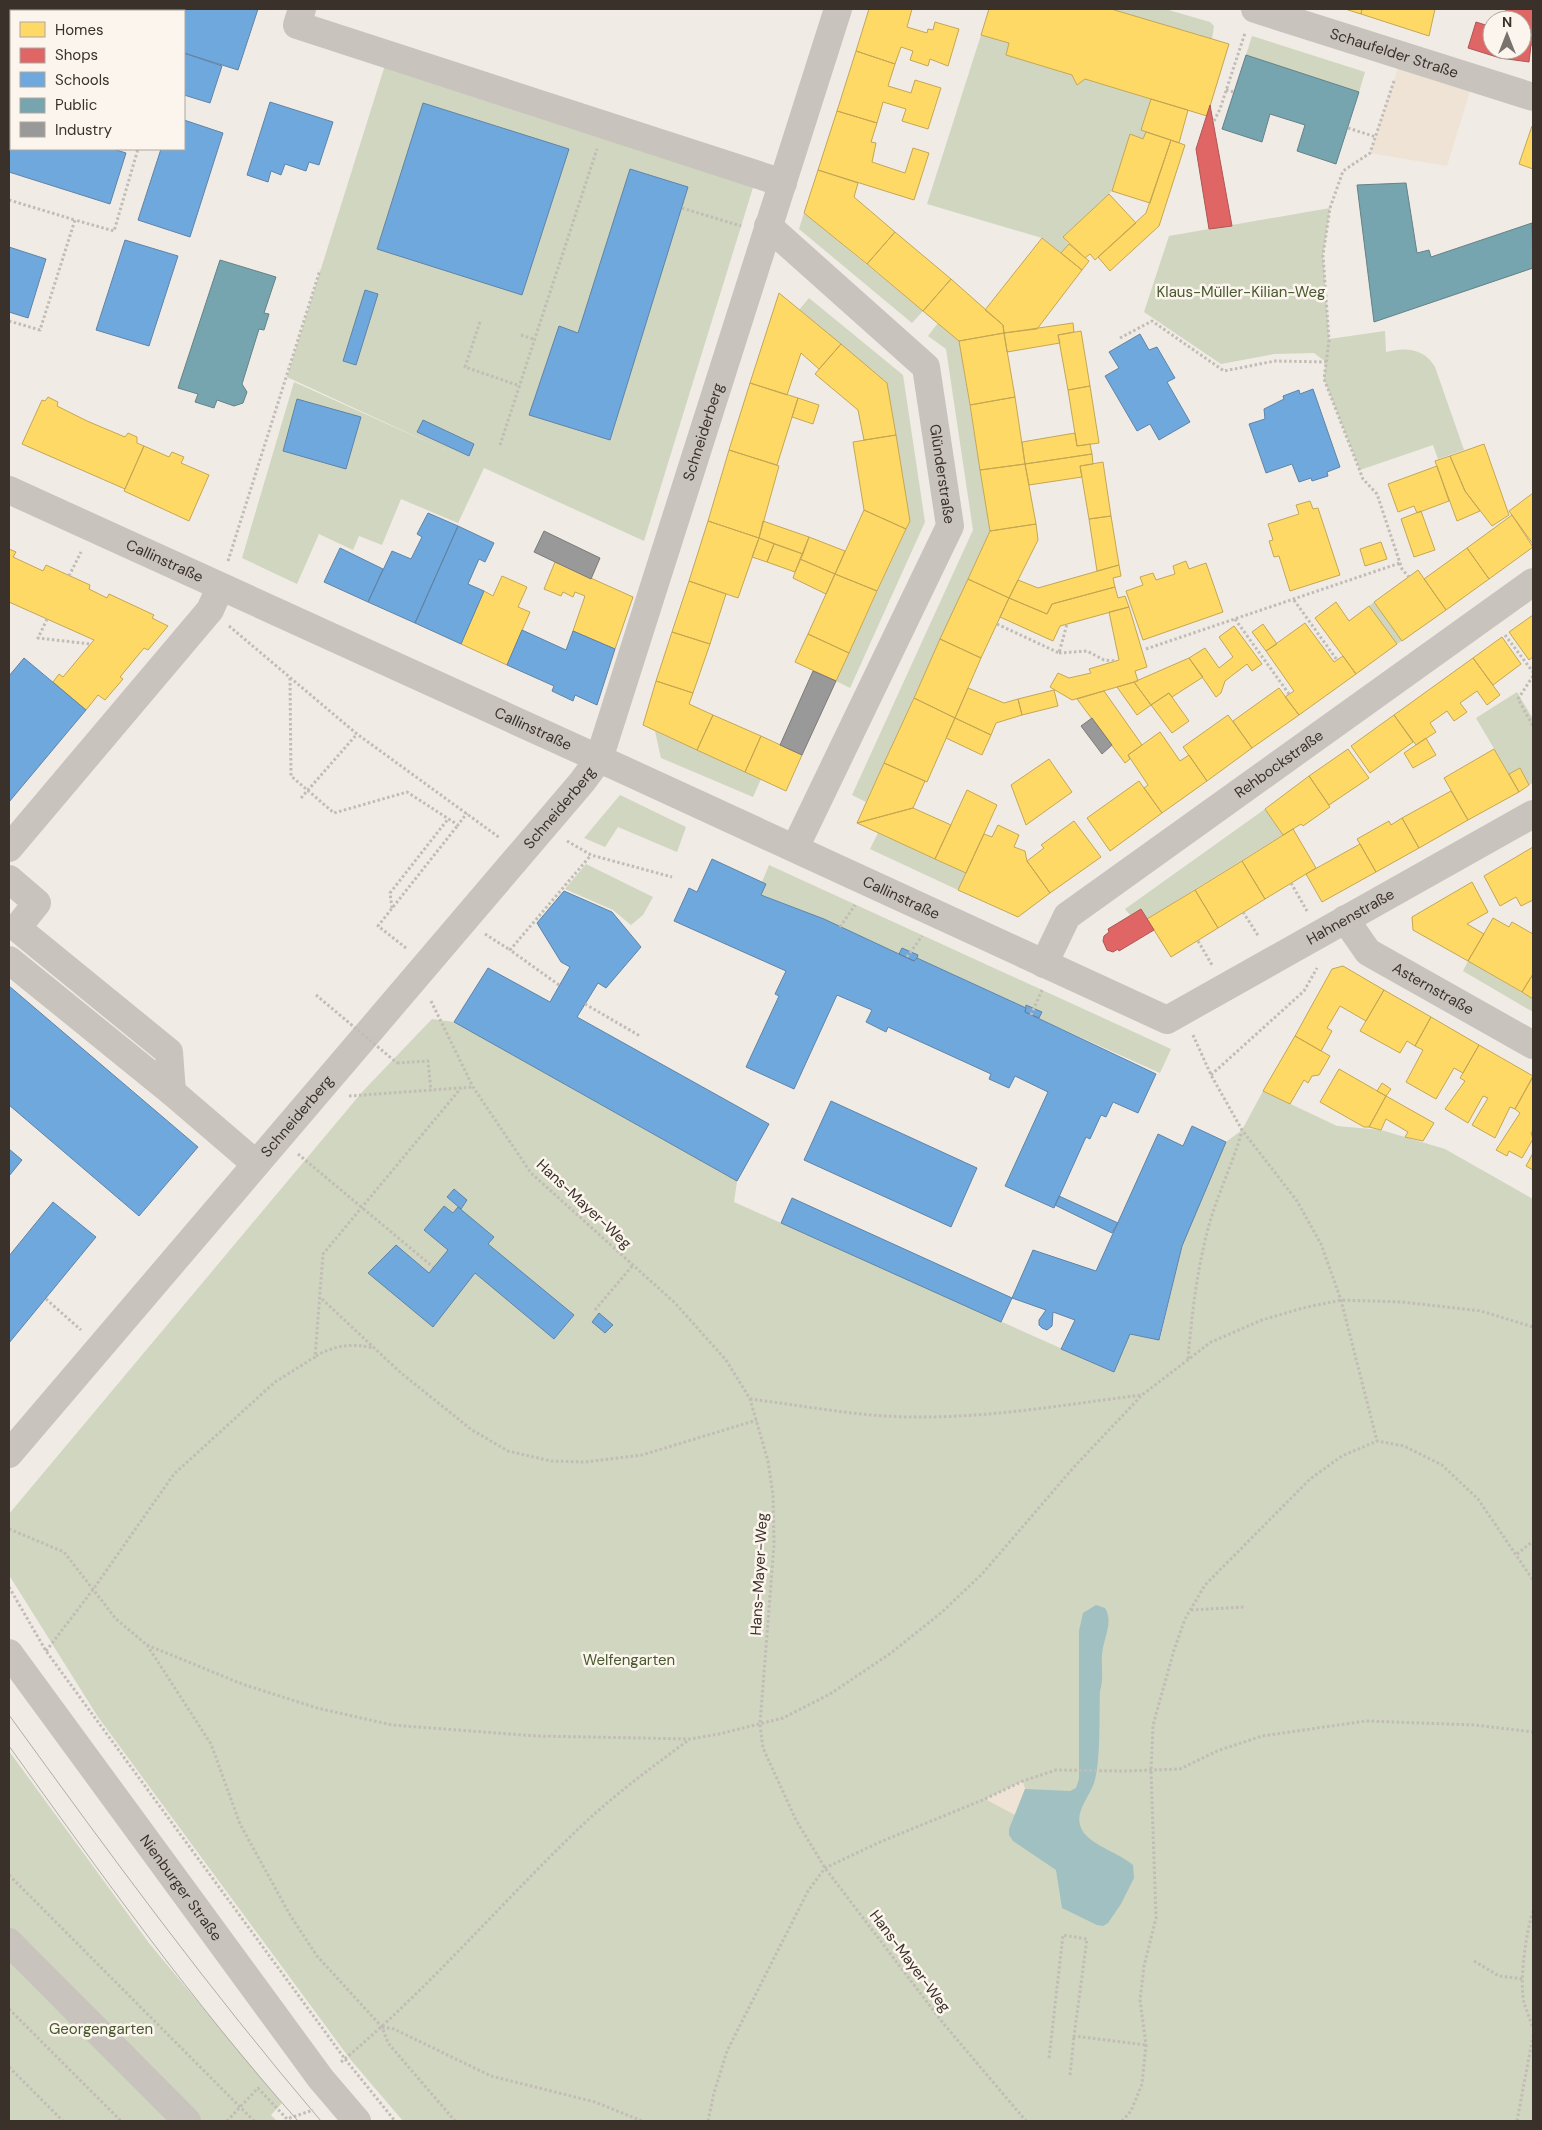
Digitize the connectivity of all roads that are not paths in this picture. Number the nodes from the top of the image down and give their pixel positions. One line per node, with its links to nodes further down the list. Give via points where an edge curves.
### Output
1 (302, 9): 5 (street, via 297,25)
2 (838, 9): 5 (street, Schneiderberg)
3 (1255, 9): 4 (street, Schaufelder Straße)
4 (1533, 97)
5 (783, 182): 6 (street, Schneiderberg)
6 (767, 230): 10 (street, Schneiderberg, via 652,564); 13 (street, Glünderstraße, via 926,367 950,526)
7 (9, 490): 9 (street, Callinstraße)
8 (1533, 582): 18 (street, Rehbockstraße, via 1067,916)
9 (215, 599): 10 (street, Callinstraße, via 313,629); 12 (street)
10 (599, 759): 13 (street, Callinstraße); 22 (street, Schneiderberg)
11 (1533, 814): 15 (street, Hahnenstraße)
12 (9, 848)
13 (795, 848): 18 (street, Callinstraße)
14 (9, 879): 16 (street, via 37,903)
15 (1345, 919): 19 (street, Hahnenstraße); 20 (street, Asternstraße, via 1368,952)
16 (13, 932): 21 (street, via 169,1052)
17 (9, 960): 21 (street)
18 (1043, 977): 19 (street, Callinstraße)
19 (1167, 1020)
20 (1533, 1044)
21 (172, 1092): 22 (street)
22 (256, 1164): 23 (street, Schneiderberg)
23 (9, 1454)
24 (9, 1653): 27 (street, Nienburger Straße, via 321,2079)
25 (9, 1942): 26 (street)
26 (187, 2121)
27 (357, 2121)

